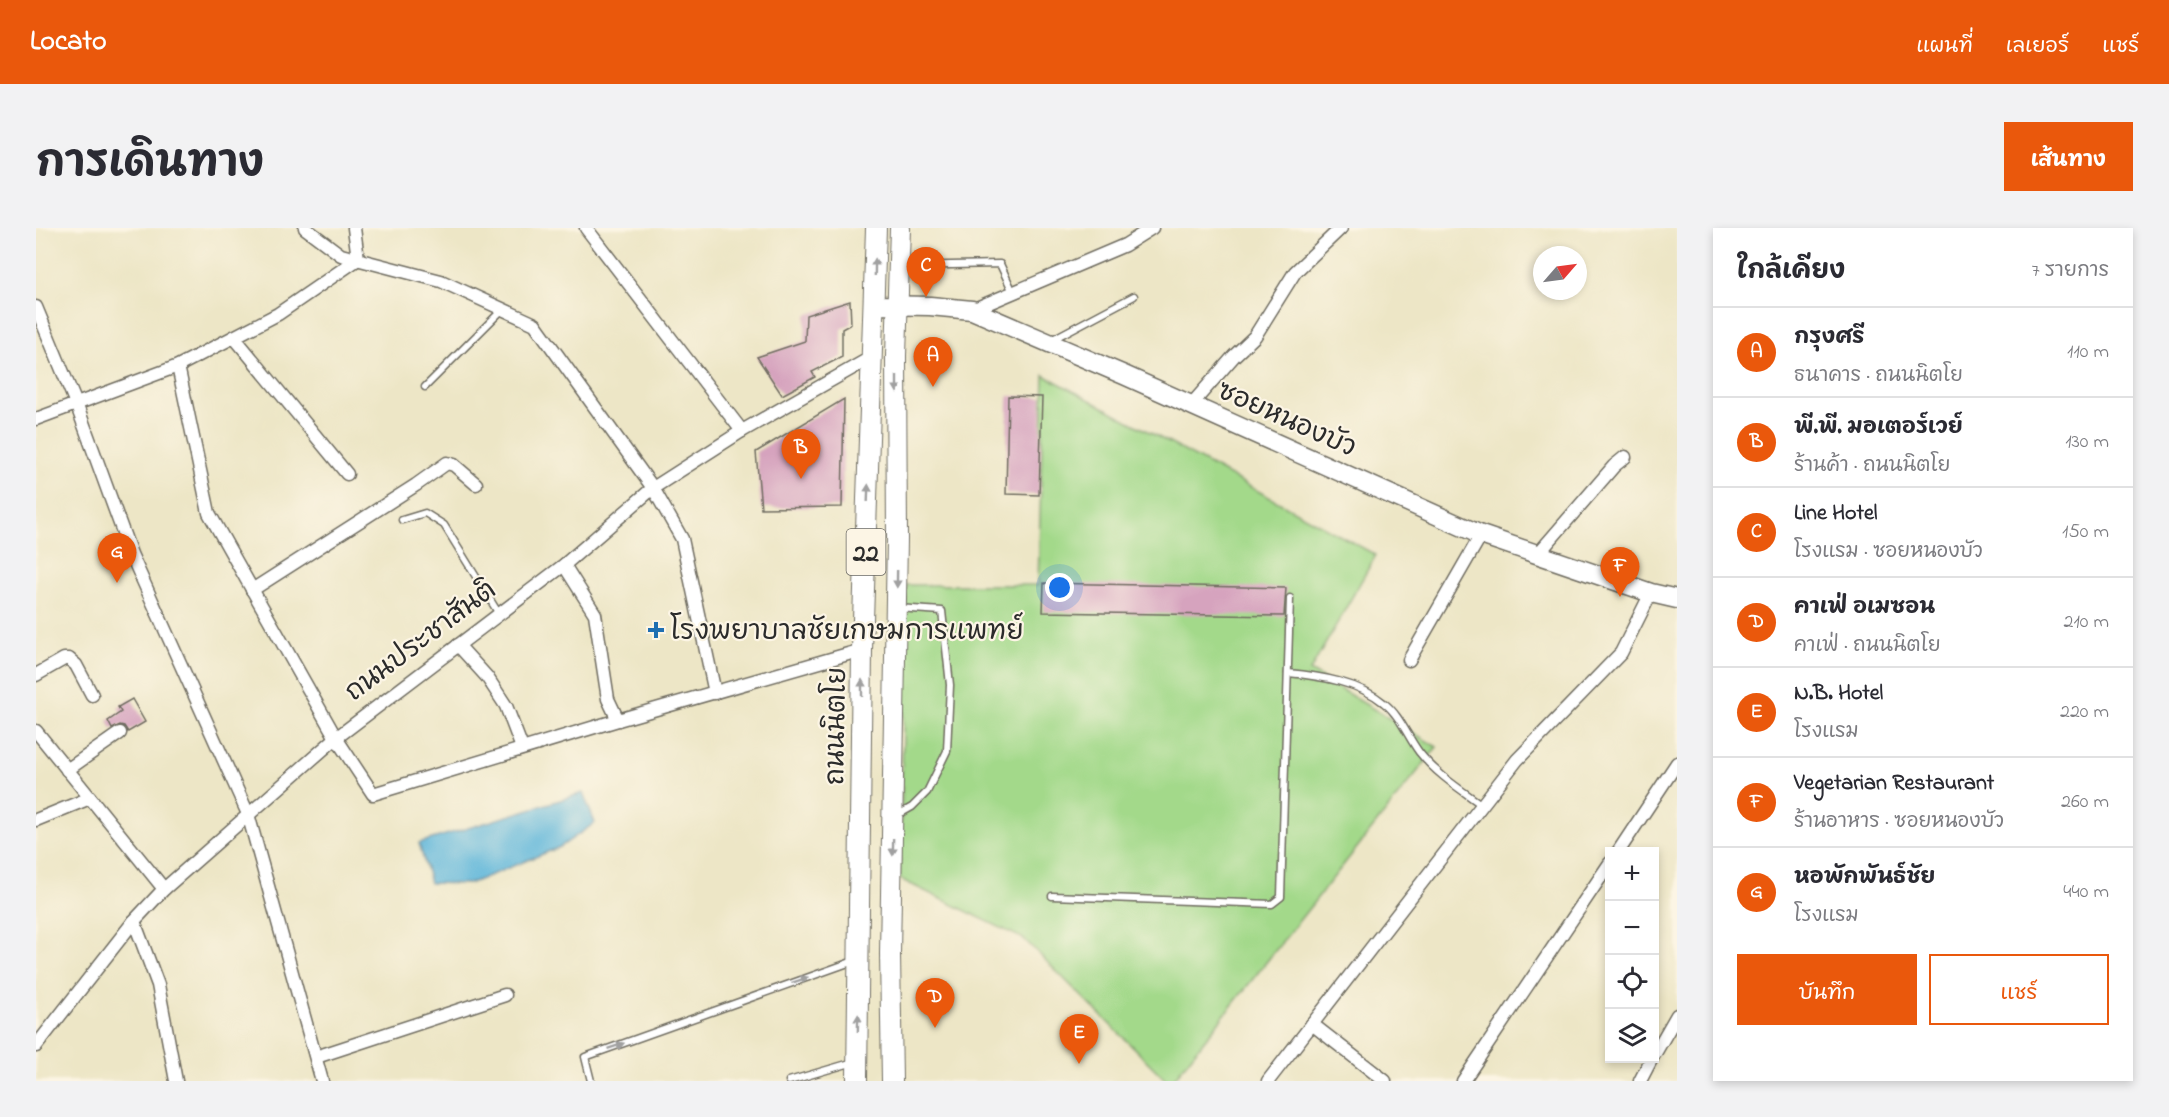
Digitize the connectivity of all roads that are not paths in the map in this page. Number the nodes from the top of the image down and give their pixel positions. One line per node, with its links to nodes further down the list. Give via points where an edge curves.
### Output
1 (305, 228): 8 (street, via 341,255)
2 (354, 228): 8 (street)
3 (586, 228): 26 (street)
4 (876, 228): 12 (main road, ถนนนิตโย / 22, one-way to 4)
5 (900, 228): 9 (main road, 22)
6 (1152, 228): 10 (street, via 1125,245)
7 (1341, 228): 23 (street, via 1295,272 1255,336)
8 (358, 259): 15 (street, via 441,281); 17 (street, via 278,314)
9 (899, 266): 10 (lane, via 1000,264); 13 (main road, 22)
10 (1013, 292): 16 (street)
11 (1134, 296): 18 (lane)
12 (874, 305): 13 (street, ซอยหนองบัว); 20 (main road, ถนนนิตโย / 22)
13 (898, 305): 16 (street, ซอยหนองบัว); 19 (main road, 22)
14 (36, 307): 24 (street)
15 (503, 309): 22 (lane); 30 (street, via 535,324)
16 (972, 310): 18 (street, ซอยหนองบัว)
17 (234, 337): 21 (street); 28 (street)
18 (1047, 342): 23 (street, ซอยหนองบัว)
19 (896, 356): 20 (main road, ถนนประชาสันติ); 39 (main road, 22, one-way to 39)
20 (872, 357): 26 (street, ถนนประชาสันติ); 42 (main road, ถนนนิตโย / 22, one-way to 20)
21 (178, 366): 24 (street); 35 (street, via 209,513)
22 (425, 387)
23 (1191, 405): 32 (street, ซอยหนองบัว)
24 (77, 406): 25 (street); 59 (street, via 131,554)
25 (36, 419)
26 (742, 431): 30 (street, ถนนประชาสันติ)
27 (1625, 457): 33 (street)
28 (347, 474)
29 (476, 484): 35 (street, via 447,463)
30 (653, 488): 34 (street, ถนนประชาสันติ); 46 (street, via 682,539)
31 (402, 520): 40 (lane, via 425,513 444,525)
32 (1481, 535): 33 (street, ซอยหนองบัว); 43 (street)
33 (1538, 554): 36 (street, ซอยหนองบัว)
34 (564, 565): 40 (street, ถนนประชาสันติ); 48 (street, via 595,614 608,699)
35 (252, 590): 51 (street)
36 (1651, 593): 38 (street, ซอยหนองบัว); 58 (street, via 1621,653 1517,760)
37 (1290, 598): 44 (lane)
38 (1677, 599)
39 (897, 608): 53 (main road, 22); 60 (lane, via 942,611 950,684 947,751 927,792)
40 (499, 614): 41 (street, ถนนประชาสันติ)
41 (458, 645): 51 (street, ถนนประชาสันติ); 54 (street, via 487,677 506,706)
42 (862, 650): 46 (street); 52 (main road, ถนนนิตโย / 22, one-way to 42)
43 (1409, 660)
44 (1288, 673): 58 (lane, via 1338,681 1385,703 1435,769); 65 (lane, via 1281,897 1272,904)
45 (36, 675): 47 (street, via 69,658)
46 (715, 693): 48 (street)
47 (92, 694)
48 (618, 720): 54 (street)
49 (36, 731): 56 (street)
50 (120, 733): 56 (street)
51 (336, 738): 54 (street, via 373,794); 59 (street, ถนนประชาสันติ)
52 (862, 747): 53 (main road); 67 (main road, ถนนนิตโย / 22)
53 (894, 747): 60 (main road, 22)
54 (522, 748)
55 (1677, 763): 62 (street)
56 (68, 770): 57 (street)
57 (90, 798): 61 (street); 64 (street)
58 (1482, 805): 70 (street)
59 (248, 814): 64 (street, ถนนประชาสันติ); 73 (street)
60 (894, 817): 81 (main road, 22, one-way to 81)
61 (36, 820)
62 (1620, 847)
63 (1605, 870): 84 (street)
64 (164, 890): 66 (street, ถนนประชาสันติ)
65 (1052, 896)
66 (134, 921): 71 (street, ถนนประชาสันติ); 76 (street, via 158,985)
67 (858, 960): 74 (main road, ถนนนิตโย / 22, one-way to 67); 78 (lane, one-way to 67, via 585,1057)
68 (505, 995): 73 (street)
69 (1677, 1015): 72 (street)
70 (1312, 1024): 82 (street); 83 (street)
71 (36, 1046)
72 (1659, 1046)
73 (316, 1057): 77 (street)
74 (857, 1061): 79 (lane); 80 (main road, ถนนนิตโย / 22)
75 (1650, 1063): 85 (street)
76 (176, 1081)
77 (322, 1081)
78 (591, 1081)
79 (789, 1081)
80 (857, 1081)
81 (892, 1081)
82 (1268, 1081)
83 (1385, 1081)
84 (1463, 1081)
85 (1640, 1081)

